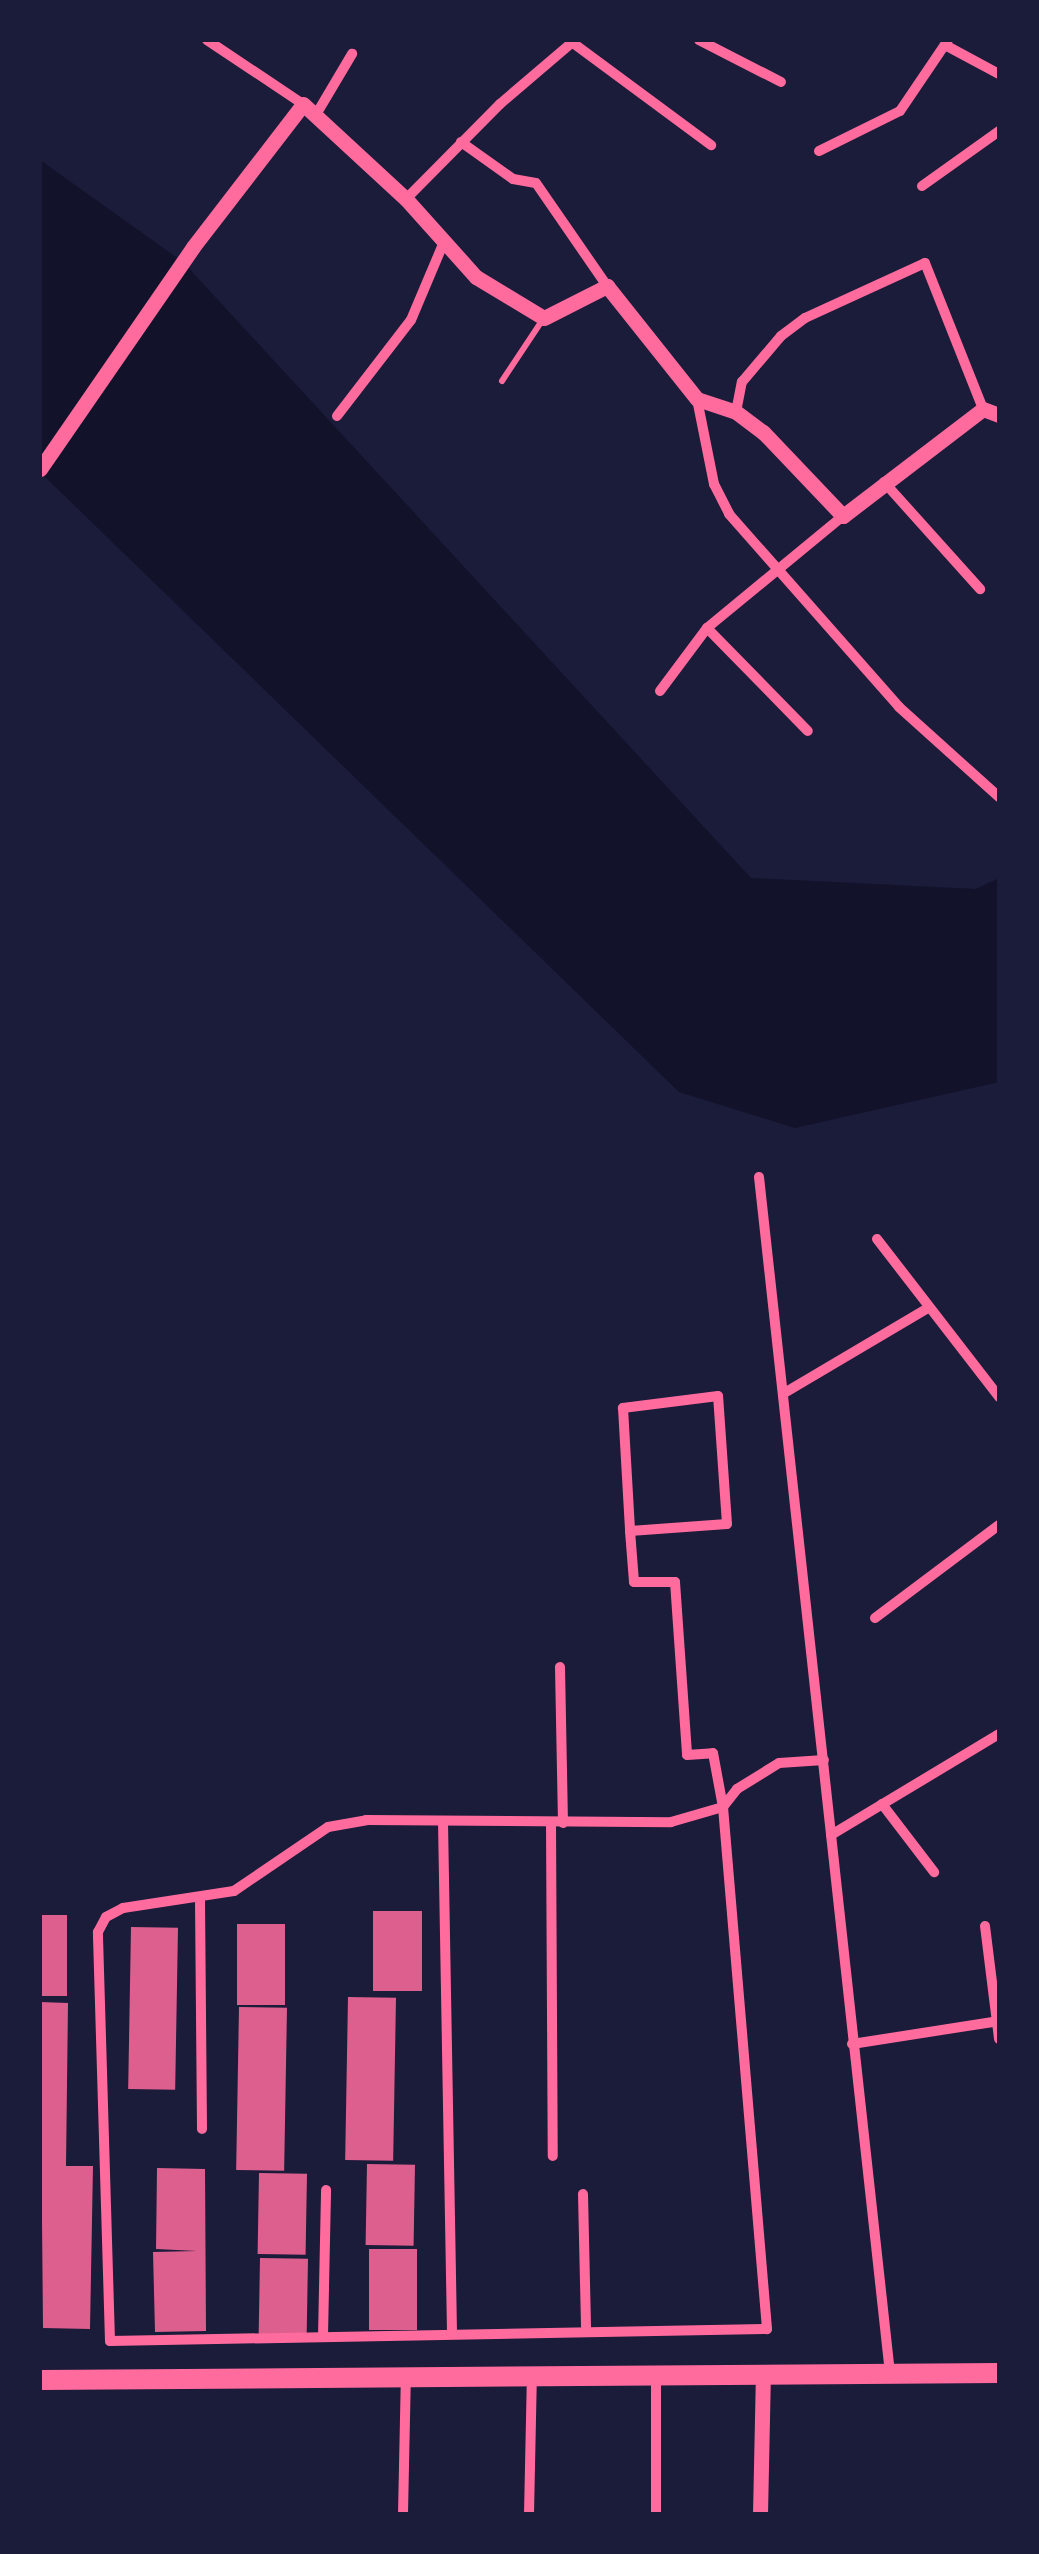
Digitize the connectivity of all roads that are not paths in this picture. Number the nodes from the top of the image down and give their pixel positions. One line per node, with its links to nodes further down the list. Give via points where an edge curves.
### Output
1 (207, 40): 5 (street)
2 (699, 40): 8 (street)
3 (574, 42): 11 (street); 12 (street)
4 (947, 43): 7 (street); 13 (street, via 900,111)
5 (226, 44): 9 (street)
6 (352, 54): 9 (street)
7 (999, 74)
8 (782, 82)
9 (310, 109): 15 (street); 25 (street, via 193,248)
10 (999, 131): 14 (street)
11 (461, 142): 15 (street); 17 (street, via 513,179 536,184)
12 (711, 145)
13 (819, 151)
14 (922, 186)
15 (406, 200): 16 (street)
16 (444, 242): 18 (street, via 476,277); 23 (street, via 412,320)
17 (608, 286): 18 (street); 20 (street)
18 (544, 318): 19 (lane)
19 (502, 381)
20 (696, 399): 22 (street); 28 (street, via 714,484 728,514)
21 (983, 408): 22 (street, via 925,263 805,318 781,336 742,382); 24 (street); 26 (street)
22 (736, 412): 27 (street)
23 (337, 416)
24 (999, 416)
25 (40, 469)
26 (884, 482): 27 (street); 29 (street)
27 (842, 516): 28 (street)
28 (780, 568): 30 (street); 33 (street, via 899,707)
29 (980, 590)
30 (707, 628): 31 (street); 32 (street)
31 (660, 691)
32 (808, 731)
33 (999, 798)
34 (759, 1177): 37 (street)
35 (877, 1239): 36 (street)
36 (928, 1308): 37 (street); 38 (street)
37 (786, 1392): 44 (street)
38 (999, 1397)
39 (999, 1525): 41 (street)
40 (630, 1531): 40 (street, via 623,1408 718,1396 727,1524); 46 (street, via 634,1582 675,1582 687,1755 713,1753)
41 (874, 1618)
42 (560, 1666): 48 (street)
43 (997, 1740): 45 (street)
44 (824, 1760): 46 (street, via 779,1763 737,1789); 49 (street)
45 (882, 1804): 49 (street); 50 (street)
46 (723, 1807): 48 (street, via 671,1822); 60 (street, via 767,2329)
47 (443, 1822): 48 (street); 51 (street, via 328,1827 234,1891); 61 (street)
48 (557, 1823): 57 (street)
49 (831, 1835): 55 (street)
50 (934, 1872)
51 (200, 1900): 56 (street); 62 (street, via 124,1908 106,1917 98,1932 110,2341)
52 (985, 1926): 53 (street)
53 (998, 2022): 54 (street); 55 (street)
54 (999, 2039)
55 (852, 2044): 64 (street)
56 (202, 2129)
57 (553, 2156)
58 (326, 2190): 62 (street)
59 (584, 2194): 60 (street)
60 (586, 2330): 61 (street)
61 (452, 2333): 62 (street)
62 (323, 2336)
63 (656, 2372): 66 (main road); 67 (main road); 72 (street)
64 (890, 2373): 65 (main road); 67 (main road)
65 (999, 2373)
66 (532, 2374): 68 (main road); 71 (street)
67 (764, 2374): 73 (street)
68 (406, 2375): 69 (main road); 70 (street)
69 (40, 2380)
70 (402, 2514)
71 (528, 2514)
72 (656, 2514)
73 (760, 2514)

